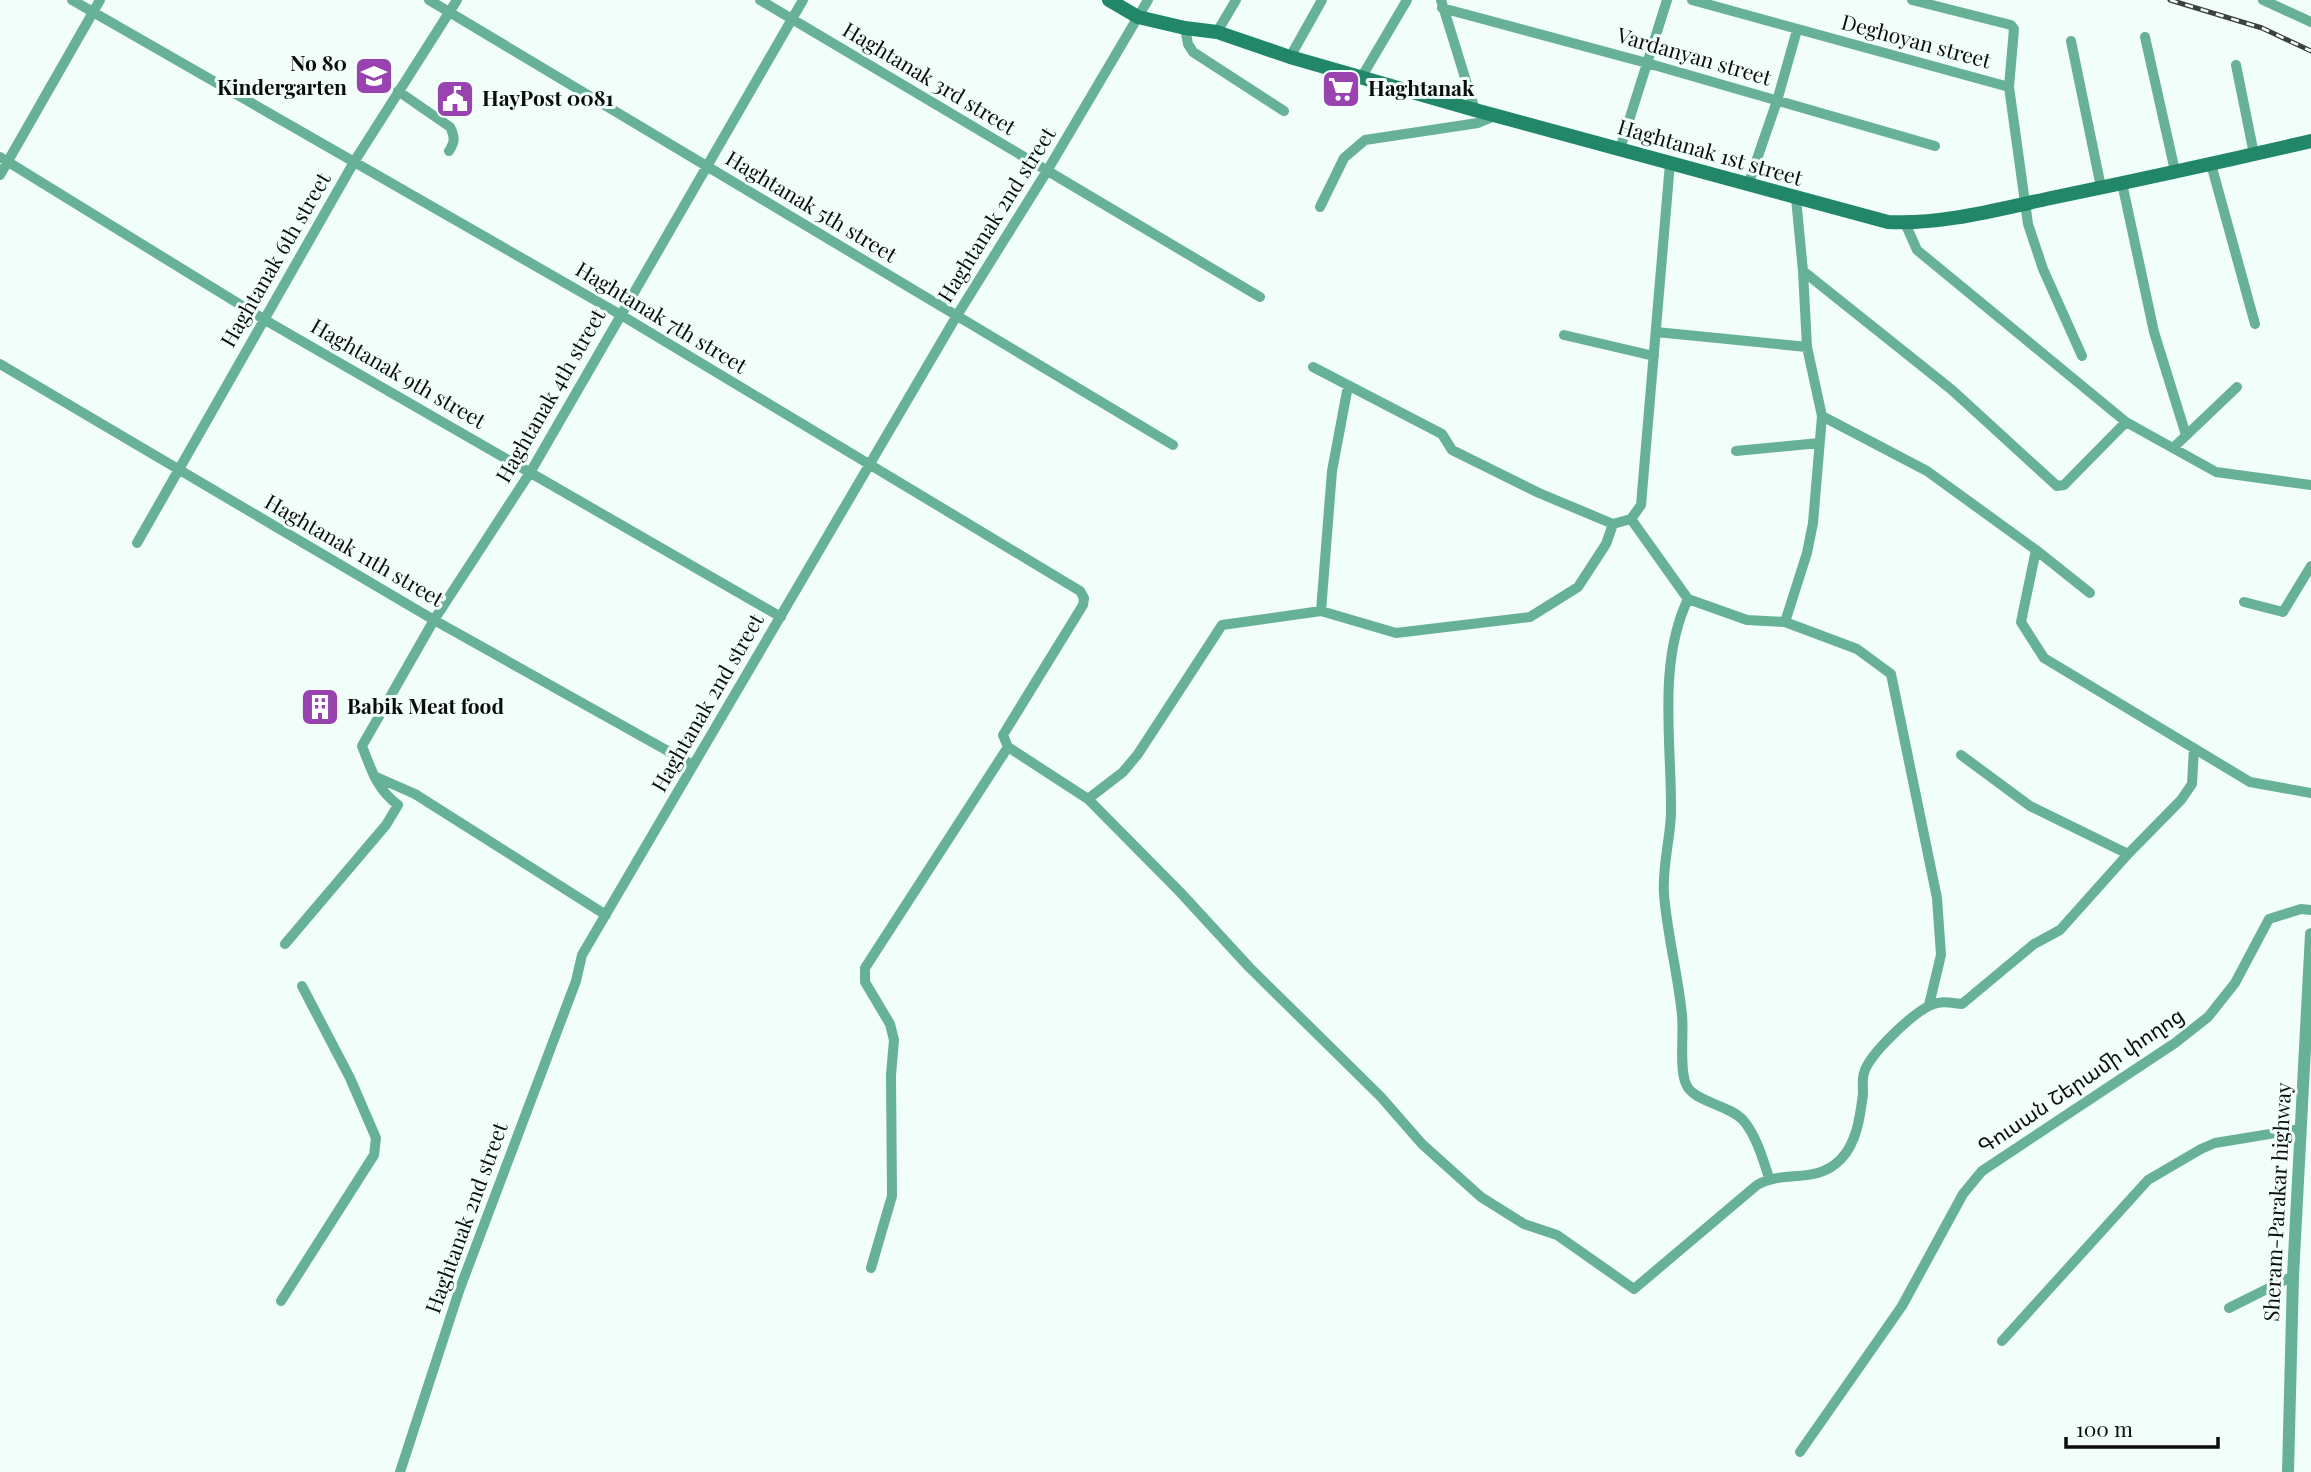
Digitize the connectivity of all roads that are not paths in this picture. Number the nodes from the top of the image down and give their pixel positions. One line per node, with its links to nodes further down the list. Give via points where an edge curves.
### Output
1 (72, 0): 18 (street, Haghtanak 7th street)
2 (100, 0): 18 (street)
3 (429, 0): 17 (street, Haghtanak 5th street)
4 (457, 0): 17 (street, Haghtanak 6th street)
5 (760, 0): 20 (street, Haghtanak 3rd street)
6 (803, 0): 20 (street, Haghtanak 4th street)
7 (1109, 0): 19 (main road, Haghtanak 1st street)
8 (1148, 0): 19 (street, Haghtanak 2nd street)
9 (1236, 0): 24 (street)
10 (1322, 0): 27 (street)
11 (1407, 0): 30 (street)
12 (1667, 0): 28 (street)
13 (1692, 0): 23 (street, Deghoyan street)
14 (1912, 0): 31 (street, via 2011,25 2015,34)
15 (2263, 0): 21 (street)
16 (1442, 4): 28 (street, Vardanyan street); 34 (street)
17 (448, 11): 32 (street, Haghtanak 6th street); 46 (street, Haghtanak 5th street)
18 (93, 12): 42 (street); 43 (street, Haghtanak 7th street)
19 (1138, 17): 22 (main road, Haghtanak 1st street); 48 (street, Haghtanak 2nd street)
20 (791, 19): 46 (street, Haghtanak 4th street); 48 (street, Haghtanak 3rd street)
21 (2311, 22)
22 (1185, 28): 24 (main road, Haghtanak 1st street); 35 (street, via 1193,52)
23 (1797, 30): 31 (street, Deghoyan street); 33 (street)
24 (1217, 32): 27 (main road, Haghtanak 1st street)
25 (2145, 37): 47 (street)
26 (2071, 41): 52 (street)
27 (1290, 57): 30 (main road, Haghtanak 1st street)
28 (1647, 63): 33 (street, Vardanyan street); 39 (street)
29 (2236, 65): 41 (street)
30 (1362, 78): 34 (main road, Haghtanak 1st street)
31 (2009, 87): 54 (street)
32 (398, 91): 40 (street, via 450,127 454,144); 43 (street, Haghtanak 6th street)
33 (1777, 101): 38 (street, Vardanyan street); 51 (street)
34 (1475, 110): 36 (main road, Haghtanak 1st street)
35 (1284, 111)
36 (1495, 116): 39 (main road, Haghtanak 1st street); 55 (street, via 1478,123 1365,140 1344,158)
37 (2311, 141): 41 (main road, Haghtanak 1st street)
38 (1935, 146)
39 (1620, 149): 44 (main road, Haghtanak 1st street)
40 (449, 151)
41 (2254, 155): 45 (main road, Haghtanak 1st street)
42 (4, 160): 49 (street); 61 (street, Haghtanak 9th street)
43 (354, 162): 59 (street, Haghtanak 7th street); 61 (street, Haghtanak 6th street)
44 (1670, 163): 51 (main road, Haghtanak 1st street); 63 (street)
45 (2211, 164): 47 (main road, Haghtanak 1st street); 62 (street)
46 (707, 166): 59 (street, Haghtanak 4th street); 60 (street, Haghtanak 5th street)
47 (2175, 170): 50 (main road, Haghtanak 1st street)
48 (1047, 171): 58 (street, Haghtanak 3rd street); 60 (street, Haghtanak 2nd street)
49 (0, 175)
50 (2122, 183): 52 (main road, Haghtanak 1st street); 74 (street, via 2154,332)
51 (1748, 185): 53 (main road, Haghtanak 1st street)
52 (2101, 187): 54 (main road, Haghtanak 1st street)
53 (1796, 198): 56 (main road, Haghtanak 1st street, via 1873,220); 57 (street)
54 (2024, 203): 56 (main road, Haghtanak 1st street); 67 (street, via 2043,269)
55 (1320, 207)
56 (1905, 223): 73 (street, via 1917,250)
57 (1803, 271): 65 (street); 73 (street, via 1952,390 2057,486 2064,485)
58 (1260, 297)
59 (621, 315): 79 (street, Haghtanak 7th street); 81 (street, Haghtanak 4th street)
60 (956, 317): 76 (street, Haghtanak 5th street); 79 (street, Haghtanak 2nd street)
61 (265, 320): 80 (street, Haghtanak 6th street); 81 (street, Haghtanak 9th street)
62 (2255, 324)
63 (1656, 332): 65 (street); 66 (street)
64 (1564, 335): 66 (street)
65 (1807, 347): 72 (street)
66 (1654, 356): 83 (street, via 1641,505)
67 (2082, 356)
68 (0, 363): 80 (street, Haghtanak 11th street)
69 (1313, 368): 70 (street)
70 (1348, 386): 84 (street, via 1442,434 1452,450); 91 (street, via 1332,471)
71 (2237, 387): 74 (street)
72 (1822, 416): 75 (street); 86 (street, via 1927,471)
73 (2126, 422): 77 (street)
74 (2186, 435): 77 (street)
75 (1819, 443): 78 (street); 94 (street, via 1813,523)
76 (1173, 445)
77 (2173, 448): 82 (street, via 2216,472)
78 (1736, 451)
79 (870, 465): 92 (street, Haghtanak 2nd street); 95 (street, Haghtanak 7th street, via 1080,591 1084,598 1003,736)
80 (178, 470): 85 (street, Haghtanak 6th street); 93 (street, Haghtanak 11th street)
81 (531, 471): 92 (street, Haghtanak 9th street); 93 (street, Haghtanak 4th street)
82 (2311, 485)
83 (1631, 519): 84 (street); 89 (street)
84 (1613, 524): 91 (street, via 1606,544 1578,587 1530,617 1396,633)
85 (137, 543)
86 (2036, 550): 88 (street); 96 (street, via 2021,622 2043,658)
87 (2311, 566): 90 (street, via 2283,612)
88 (2090, 593)
89 (1688, 599): 94 (street, via 1748,620); 110 (street, via 1679,617 1672,654 1668,718 1671,816 1664,891 1682,1013 1683,1070 1692,1094 1725,1107 1742,1120)
90 (2244, 602)
91 (1321, 611): 101 (street, via 1222,625 1138,754)
92 (780, 617): 98 (street, Haghtanak 2nd street)
93 (434, 620): 98 (street, Haghtanak 11th street); 99 (street, Haghtanak 4th street, via 362,746)
94 (1785, 622): 108 (street, via 1857,649 1891,674 1937,898 1941,955)
95 (1008, 747): 101 (street); 111 (street, via 863,975 894,1040 892,1196)
96 (2194, 748): 100 (street, via 2250,782); 102 (street, via 2192,784)
97 (1961, 755): 102 (street, via 2030,806)
98 (693, 765): 104 (street, Haghtanak 2nd street)
99 (373, 776): 104 (street, via 415,794); 106 (street, Haghtanak 4th street, via 383,793 398,805)
100 (2311, 793)
101 (1088, 799): 110 (street, via 1422,1144 1481,1197 1524,1224 1556,1235 1634,1289)
102 (2128, 854): 108 (street, via 2060,930 2034,944 1962,1004 1942,1001)
103 (2311, 910): 116 (street, Գուսան Շերամի փողոց, via 2269,919 2235,983 2208,1017 1982,1171 1963,1194 1902,1306)
104 (606, 915): 117 (street, Haghtanak 2nd street, via 582,955 459,1291)
105 (2311, 934): 109 (street, Sheram-Parakar highway)
106 (285, 944)
107 (302, 986): 113 (street, via 376,1138 374,1155)
108 (1929, 1005): 110 (street, via 1877,1052 1864,1072 1853,1142 1842,1158 1814,1175)
109 (2300, 1129): 112 (street, Sheram-Parakar highway); 115 (street, via 2215,1143 2148,1180)
110 (1769, 1178)
111 (871, 1268)
112 (2293, 1276): 114 (street); 118 (street, Sheram-Parakar highway)
113 (281, 1301)
114 (2229, 1308)
115 (2002, 1341)
116 (1800, 1452)
117 (400, 1472)
118 (2288, 1472)

